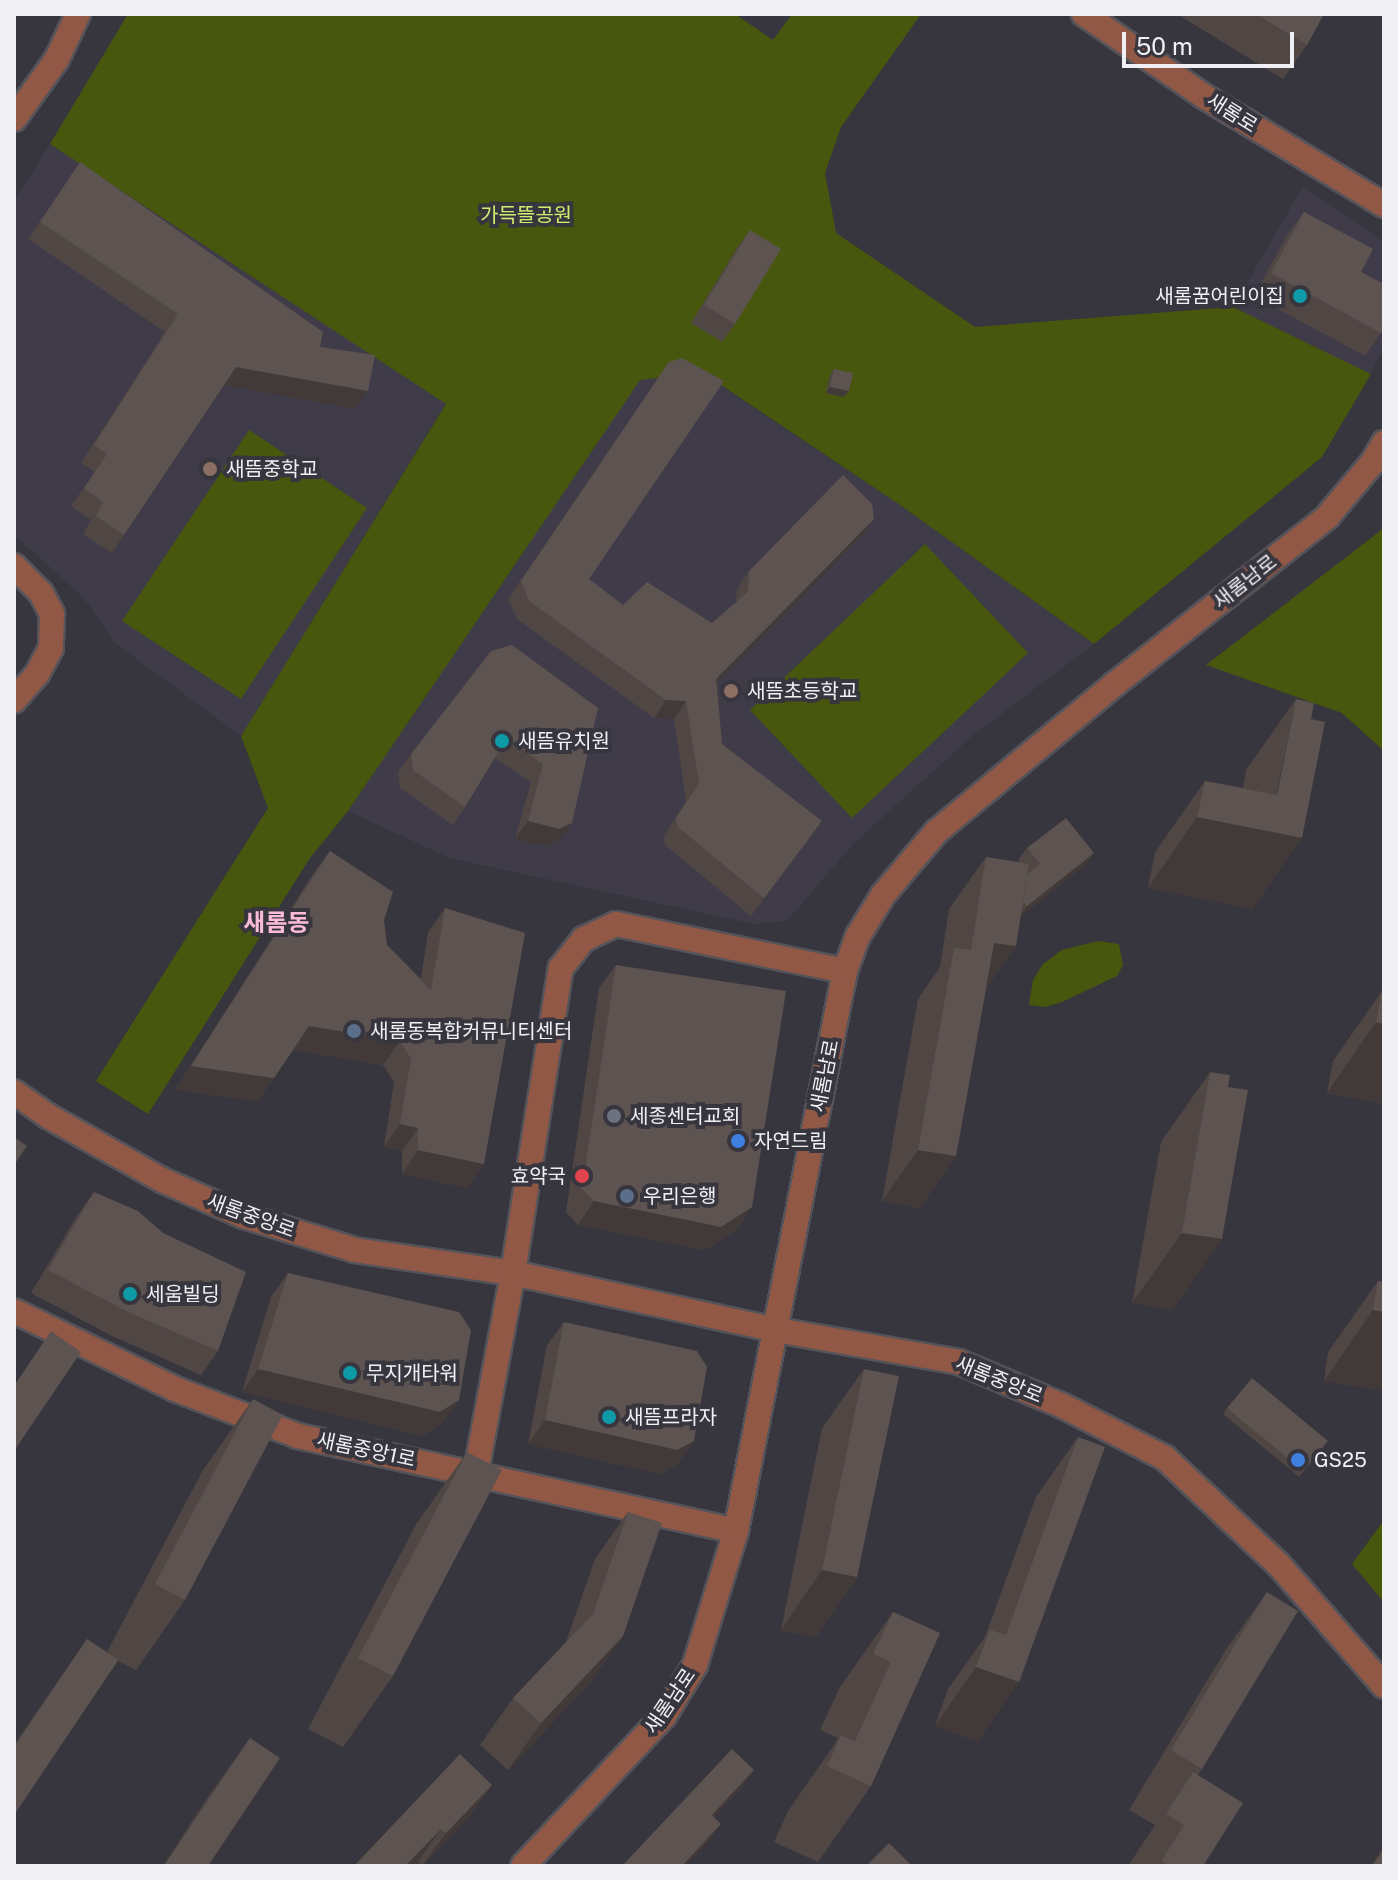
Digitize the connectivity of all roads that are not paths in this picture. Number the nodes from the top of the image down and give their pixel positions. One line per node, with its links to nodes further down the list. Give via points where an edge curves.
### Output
1 (78, 14): 3 (street, via 57,59)
2 (1084, 14): 4 (street, 새롬로, via 1205,97)
3 (14, 119)
4 (1384, 205)
5 (1384, 443): 8 (street, 새롬남로, via 1327,517 936,832 883,895 858,936)
6 (14, 566): 7 (street, via 41,593 52,614 51,648)
7 (14, 700)
8 (845, 971): 10 (street, via 616,924 584,939 561,968); 12 (street, 새롬남로)
9 (14, 1092): 10 (street, 새롬중앙로, via 162,1180 244,1216 355,1250)
10 (513, 1273): 12 (street, 새롬중앙로); 13 (street)
11 (14, 1311): 13 (street, 새롬중앙1로, via 175,1389 298,1436)
12 (776, 1330): 14 (street, 새롬남로); 15 (street, 새롬중앙로, via 959,1362 1063,1406 1165,1458 1279,1565)
13 (476, 1472): 14 (street, 새롬중앙1로)
14 (736, 1531): 16 (street, 새롬남로, via 695,1665 664,1716)
15 (1384, 1686)
16 (523, 1866)

